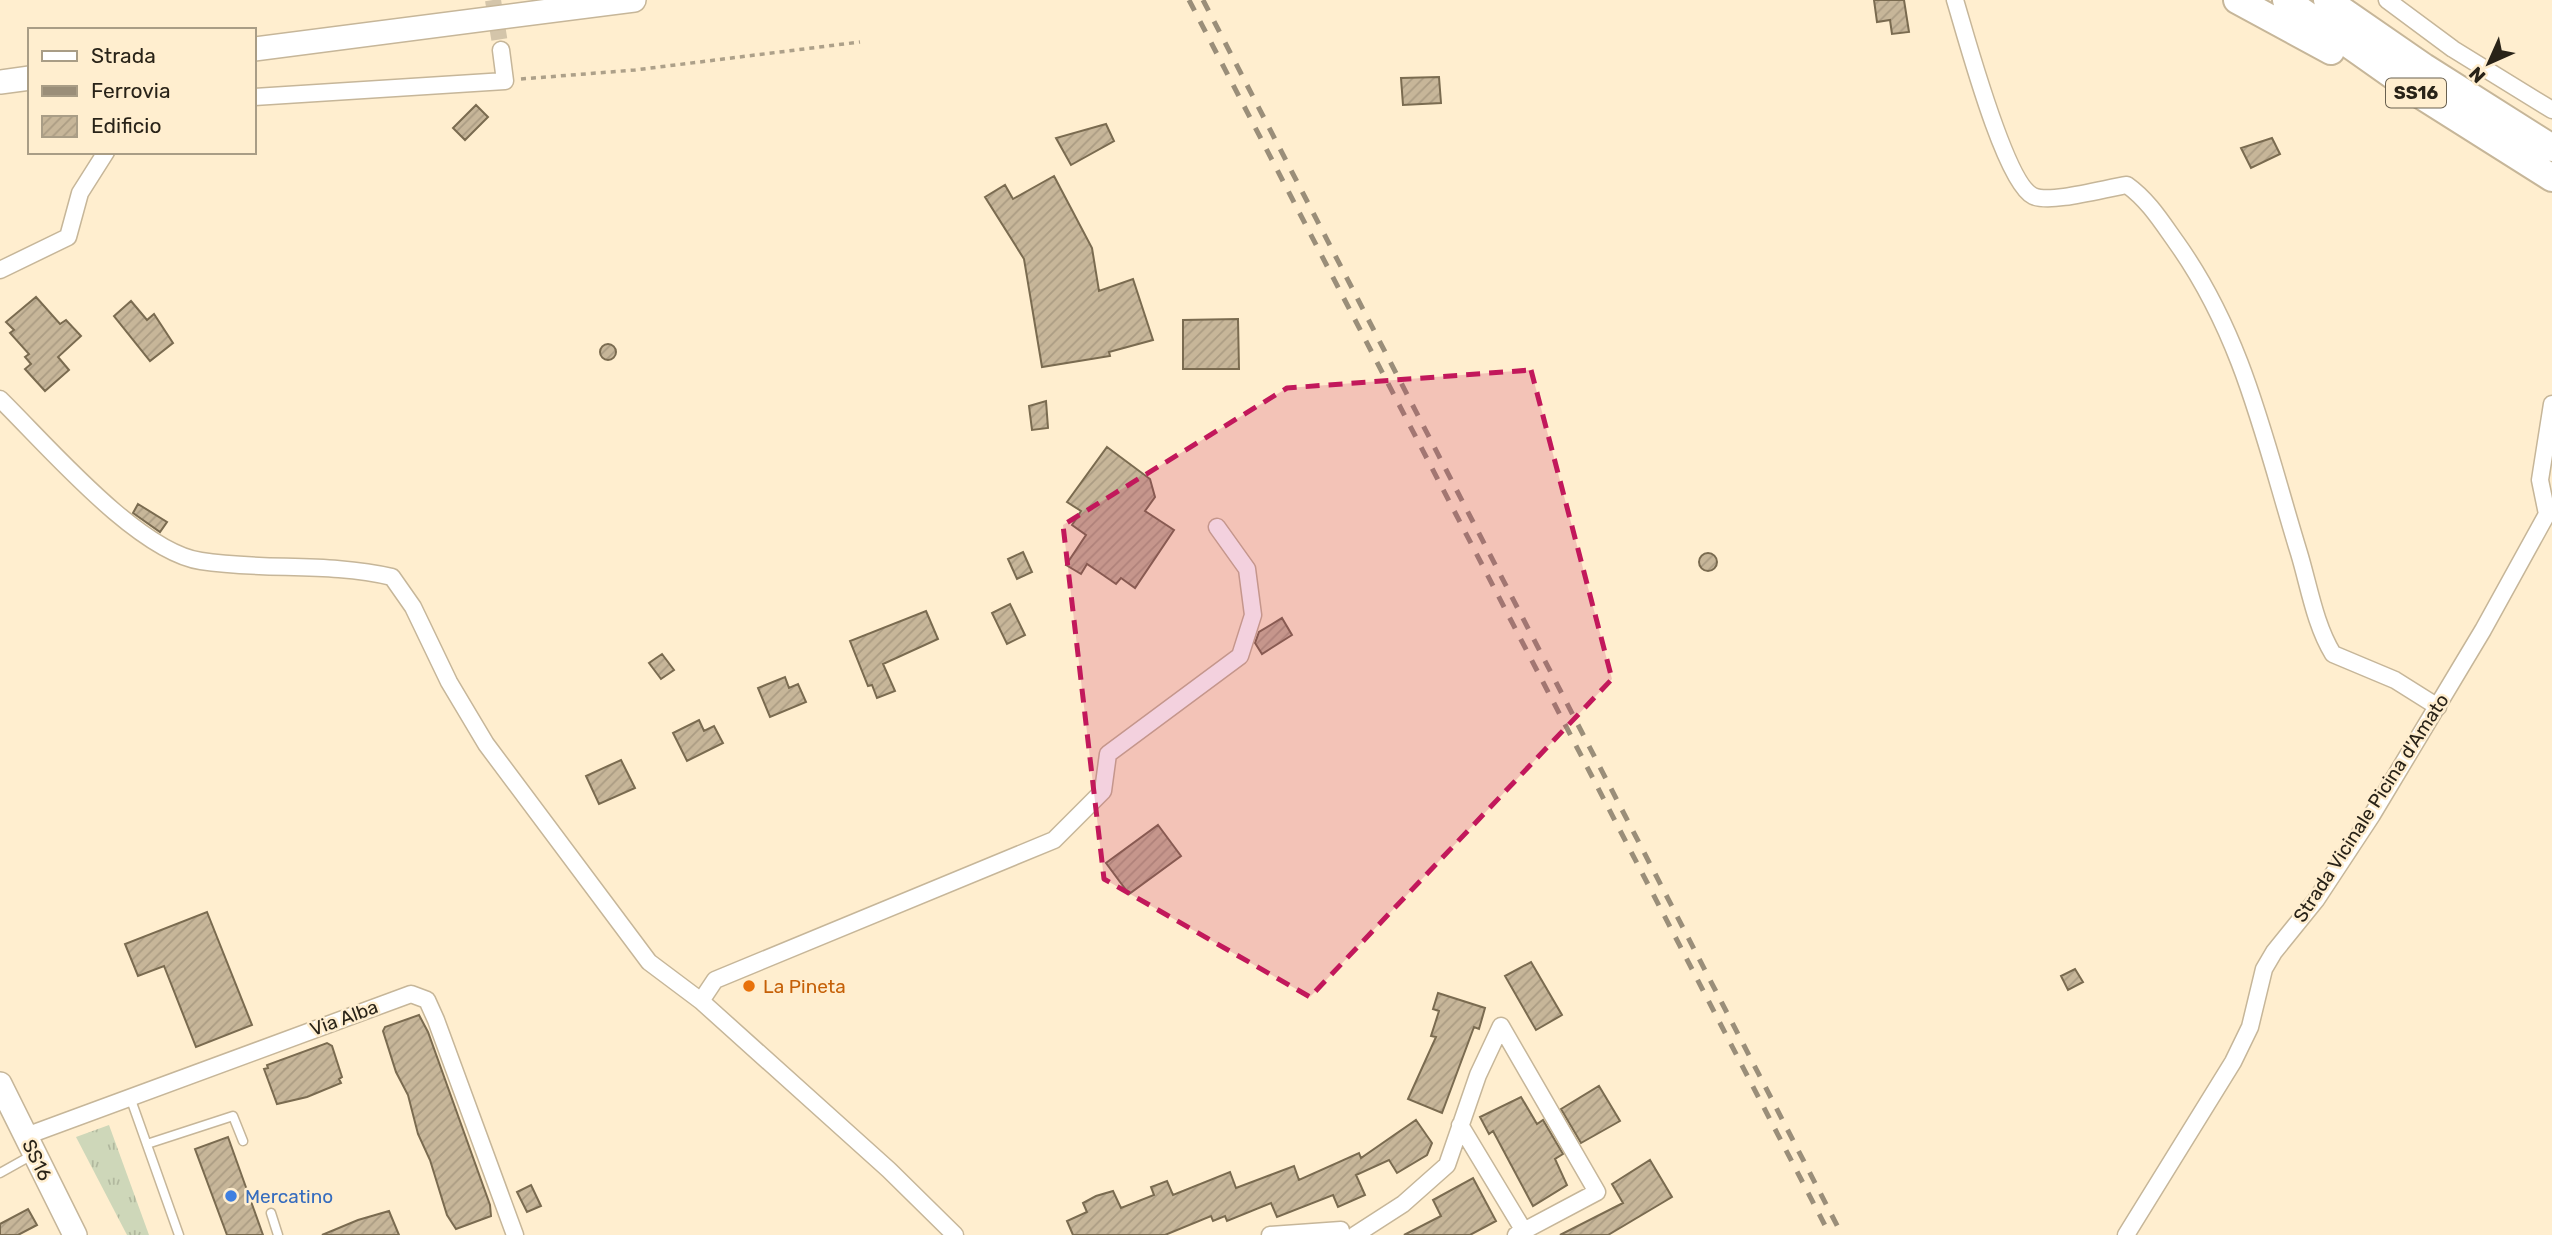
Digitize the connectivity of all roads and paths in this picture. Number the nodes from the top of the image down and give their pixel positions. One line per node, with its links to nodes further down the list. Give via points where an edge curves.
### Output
1 (634, 0): 8 (main road)
2 (1955, 0): 24 (street, via 2002,145 2021,187 2047,199 2127,185 2150,206 2210,294 2253,397 2316,612 2333,654 2395,680)
3 (2237, 0): 16 (highway, SS16)
4 (2286, 0): 16 (highway, SS16)
5 (2327, 0): 15 (highway, SS16)
6 (2387, 0): 14 (street, via 2453,49)
7 (860, 42): 11 (path, via 635,70)
8 (256, 48)
9 (501, 50): 11 (street)
10 (28, 78): 12 (main road)
11 (505, 80): 13 (street)
12 (0, 82)
13 (256, 97)
14 (2552, 110)
15 (2552, 148)
16 (2505, 149): 18 (highway, SS16)
17 (105, 154): 19 (street, via 80,193 68,237)
18 (2552, 178)
19 (0, 270)
20 (0, 399): 25 (street, via 132,529 166,550 198,561 354,568 392,576 486,744 649,961)
21 (2552, 404): 22 (street, Strada Vicinale Picina d'Amato)
22 (2546, 483): 24 (street, Strada Vicinale Picina d'Amato, via 2547,514)
23 (1217, 527): 25 (street, via 1247,569 1253,615 1240,656 1108,754 1103,791 1054,840 715,980)
24 (2438, 707): 43 (street, Strada Vicinale Picina d'Amato, via 2316,900 2274,952 2264,969 2250,1027 2233,1062)
25 (701, 1001): 39 (street)
26 (0, 1084): 31 (main road, SS16)
27 (130, 1097): 30 (lane); 31 (street, Via Alba); 38 (street, Via Alba, via 411,994 427,1000 436,1020)
28 (1460, 1125): 34 (street); 34 (street, via 1501,1026 1597,1192); 42 (street, via 1447,1165 1403,1205)
29 (243, 1141): 30 (lane, via 233,1116)
30 (147, 1144): 36 (lane)
31 (30, 1145): 32 (lane); 35 (main road, SS16)
32 (0, 1173)
33 (271, 1213): 37 (lane)
34 (1520, 1233)
35 (75, 1235)
36 (179, 1235)
37 (278, 1235)
38 (515, 1235)
39 (956, 1235)
40 (1270, 1235): 41 (street, via 1341,1230)
41 (1340, 1235)
42 (1355, 1235)
43 (2126, 1235)

